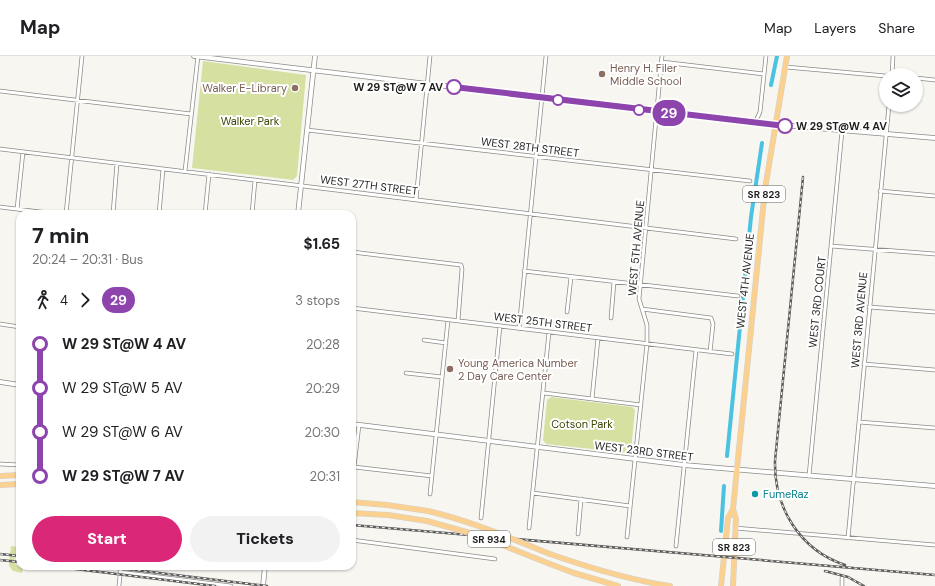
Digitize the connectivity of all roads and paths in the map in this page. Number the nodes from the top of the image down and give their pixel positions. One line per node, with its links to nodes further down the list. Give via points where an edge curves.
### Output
1 (82, 56): 22 (street)
2 (194, 56): 3 (street)
3 (198, 56): 14 (street); 25 (street)
4 (315, 56): 14 (street)
5 (430, 56): 19 (street)
6 (546, 56): 21 (street)
7 (662, 56): 11 (street, WEST 5TH AVENUE)
8 (766, 56): 15 (street)
9 (787, 56): 12 (main road, WEST 4TH AVENUE / SR 823)
10 (893, 56): 13 (street)
11 (662, 62): 15 (street); 23 (street, WEST 5TH AVENUE)
12 (786, 67): 16 (street); 27 (main road, WEST 4TH AVENUE / SR 823)
13 (892, 68)
14 (313, 70): 19 (street); 28 (street)
15 (764, 74): 26 (street, via 759,114)
16 (879, 75)
17 (923, 79): 18 (street)
18 (935, 80)
19 (427, 84): 21 (street); 32 (street)
20 (0, 91): 22 (street)
21 (542, 98): 23 (street); 35 (street)
22 (78, 100): 25 (street); 36 (street)
23 (657, 112): 26 (street); 39 (street, WEST 5TH AVENUE)
24 (888, 112): 30 (street, WEST 3RD AVENUE)
25 (191, 114): 40 (street)
26 (754, 123): 27 (street)
27 (775, 125): 29 (street); 111 (main road, WEST 4TH AVENUE / SR 823, via 759,236)
28 (307, 130): 32 (street, WEST 28TH STREET); 44 (street)
29 (842, 131): 30 (street); 60 (street, WEST 3RD COURT)
30 (886, 134): 31 (street); 45 (street, WEST 3RD AVENUE)
31 (935, 138)
32 (422, 143): 35 (street, WEST 28TH STREET); 47 (street)
33 (0, 149): 34 (street, WEST 27TH STREET)
34 (23, 152): 36 (street, WEST 27TH STREET); 49 (street)
35 (537, 156): 39 (street, WEST 28TH STREET); 57 (street)
36 (71, 158): 37 (street, WEST 27TH STREET); 51 (street)
37 (117, 163): 38 (street, WEST 27TH STREET); 52 (street)
38 (163, 169): 40 (street, WEST 27TH STREET); 53 (street)
39 (651, 170): 43 (street, WEST 28TH STREET); 58 (street, WEST 5TH AVENUE)
40 (186, 171): 41 (street, WEST 27TH STREET)
41 (209, 174): 42 (street, WEST 27TH STREET); 54 (street)
42 (255, 180): 44 (street, WEST 27TH STREET); 55 (street)
43 (750, 181)
44 (301, 185): 47 (street, WEST 27TH STREET); 56 (street)
45 (880, 192): 46 (street); 61 (street, WEST 3RD AVENUE)
46 (935, 196)
47 (416, 200): 57 (street, WEST 27TH STREET)
48 (0, 207): 49 (street)
49 (18, 209): 50 (street)
50 (26, 210)
51 (66, 210)
52 (113, 210)
53 (159, 210)
54 (205, 210)
55 (252, 210)
56 (298, 210)
57 (530, 214): 58 (street, WEST 27TH STREET); 64 (street)
58 (646, 227): 59 (street, WEST 27TH STREET); 67 (street, WEST 5TH AVENUE)
59 (736, 239)
60 (831, 246): 61 (street); 115 (street, WEST 3RD COURT)
61 (875, 249): 63 (street); 69 (street, WEST 3RD AVENUE)
62 (356, 252): 76 (street, via 461,265)
63 (935, 254)
64 (524, 271): 65 (street); 80 (street)
65 (571, 277): 66 (street); 72 (street)
66 (614, 282): 67 (street); 74 (street)
67 (640, 285): 68 (street); 71 (street, WEST 5TH AVENUE, via 639,299)
68 (738, 296)
69 (869, 307): 73 (street); 89 (street, WEST 3RD AVENUE)
70 (356, 308): 75 (street, WEST 25TH STREET)
71 (642, 309): 85 (street, WEST 5TH AVENUE, via 647,326); 87 (street, via 711,318 713,324)
72 (567, 312)
73 (935, 312)
74 (611, 318)
75 (448, 320): 76 (street, WEST 25TH STREET); 84 (street)
76 (458, 321): 79 (street, WEST 25TH STREET)
77 (0, 324): 78 (street)
78 (16, 326)
79 (500, 326): 80 (street, WEST 25TH STREET); 103 (street)
80 (519, 329): 81 (street, WEST 25TH STREET)
81 (550, 332): 82 (street, WEST 25TH STREET); 95 (street)
82 (598, 338): 85 (street, WEST 25TH STREET); 96 (street)
83 (424, 340): 84 (street)
84 (446, 343): 92 (street)
85 (647, 344): 86 (street, WEST 25TH STREET); 97 (street, WEST 5TH AVENUE)
86 (696, 350): 87 (street, WEST 25TH STREET); 109 (street)
87 (710, 352): 88 (street, WEST 25TH STREET)
88 (732, 354)
89 (864, 364): 90 (street); 98 (street, WEST 3RD AVENUE)
90 (935, 370)
91 (406, 373): 92 (street)
92 (442, 377): 102 (street)
93 (0, 382): 94 (street)
94 (16, 384)
95 (544, 393): 96 (street); 105 (street)
96 (592, 399): 97 (street)
97 (641, 405): 106 (street, WEST 5TH AVENUE)
98 (859, 422): 101 (street); 116 (street, WEST 3RD AVENUE)
99 (356, 425): 100 (street, WEST 23RD STREET)
100 (359, 425): 102 (street, WEST 23RD STREET); 104 (street)
101 (935, 428)
102 (437, 435): 103 (street, WEST 23RD STREET); 114 (street)
103 (488, 442): 105 (street, WEST 23RD STREET); 127 (street)
104 (356, 446)
105 (538, 447): 106 (street, WEST 23RD STREET); 120 (street)
106 (635, 459): 109 (street, WEST 23RD STREET); 124 (street, WEST 5TH AVENUE)
107 (0, 464): 108 (street)
108 (16, 465)
109 (684, 465): 111 (street, WEST 23RD STREET); 135 (street)
110 (356, 468): 114 (street)
111 (736, 470): 115 (street, WEST 23RD STREET); 125 (main road, WEST 4TH AVENUE / SR 823)
112 (16, 475): 113 (main road)
113 (0, 476)
114 (432, 476): 121 (street)
115 (809, 476): 116 (street, WEST 23RD STREET)
116 (854, 480): 119 (street, WEST 23RD STREET); 132 (street, WEST 3RD AVENUE)
117 (16, 484): 118 (main road)
118 (0, 485)
119 (935, 486)
120 (533, 493): 122 (street); 128 (street)
121 (430, 494)
122 (581, 500): 124 (street); 130 (street)
123 (356, 502): 144 (main road, SR 934, bridge, via 393,505 466,521 606,573)
124 (630, 506): 131 (street, WEST 5TH AVENUE)
125 (733, 509): 129 (main road, WEST 4TH AVENUE / SR 823); 145 (main road, WEST 4TH AVENUE / SR 823, via 728,518)
126 (356, 513): 143 (main road, SR 934, bridge, via 427,521 477,535 574,573)
127 (481, 518)
128 (529, 528)
129 (735, 528): 132 (street); 146 (main road, WEST 4TH AVENUE / SR 823)
130 (578, 534)
131 (627, 537)
132 (848, 538): 134 (street)
133 (356, 541): 136 (street)
134 (935, 545)
135 (676, 546)
136 (495, 559)
137 (265, 570): 142 (street)
138 (120, 572): 140 (street); 141 (street)
139 (842, 578): 147 (street)
140 (119, 586)
141 (231, 586)
142 (263, 586)
143 (618, 586)
144 (670, 586)
145 (721, 586)
146 (733, 586)
147 (842, 586)

